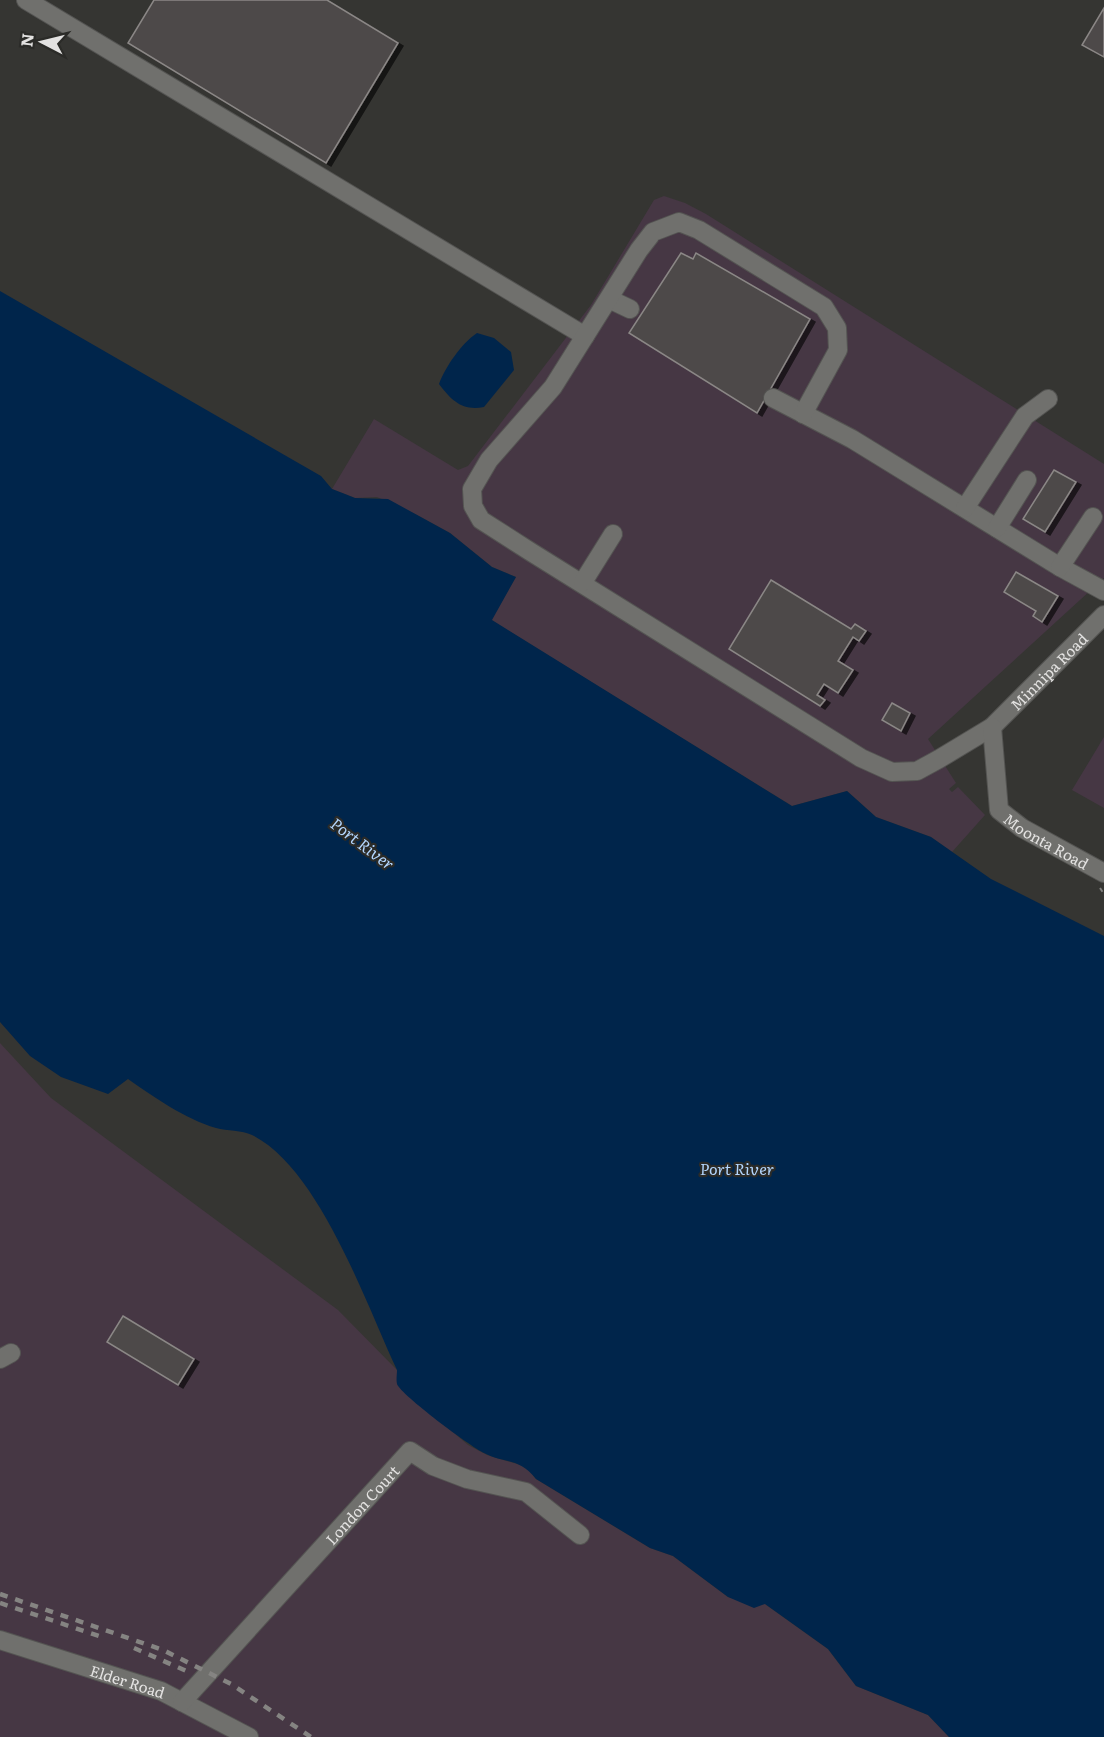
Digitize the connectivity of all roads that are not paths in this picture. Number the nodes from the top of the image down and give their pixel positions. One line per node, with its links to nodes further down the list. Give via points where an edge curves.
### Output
1 (26, 0): 4 (street)
2 (609, 299): 3 (street); 4 (street, Minnipa Road); 7 (street, Minnipa Road, via 652,232 679,222 748,259 824,307 837,328 838,350)
3 (630, 309)
4 (585, 336): 14 (street, Minnipa Road, via 554,387 489,460 472,489 473,506 481,520)
5 (773, 398): 7 (street)
6 (1048, 399): 9 (street, via 1025,416)
7 (803, 414): 9 (street)
8 (1027, 480): 11 (street)
9 (965, 508): 11 (street)
10 (1093, 517): 13 (street)
11 (997, 528): 13 (street)
12 (613, 534): 14 (street)
13 (1060, 567): 15 (street)
14 (583, 582): 17 (street, Minnipa Road, via 861,758 892,772 917,771)
15 (1104, 591)
16 (1104, 615): 17 (street, Minnipa Road)
17 (992, 727): 18 (street, Moonta Road, via 999,810 1022,828)
18 (1104, 873)
19 (580, 1535): 21 (street, London Court, via 526,1492 467,1479 433,1466 410,1451)
20 (0, 1640): 21 (street, Elder Road, via 161,1691)
21 (182, 1702): 22 (street, Elder Road)
22 (249, 1737)

